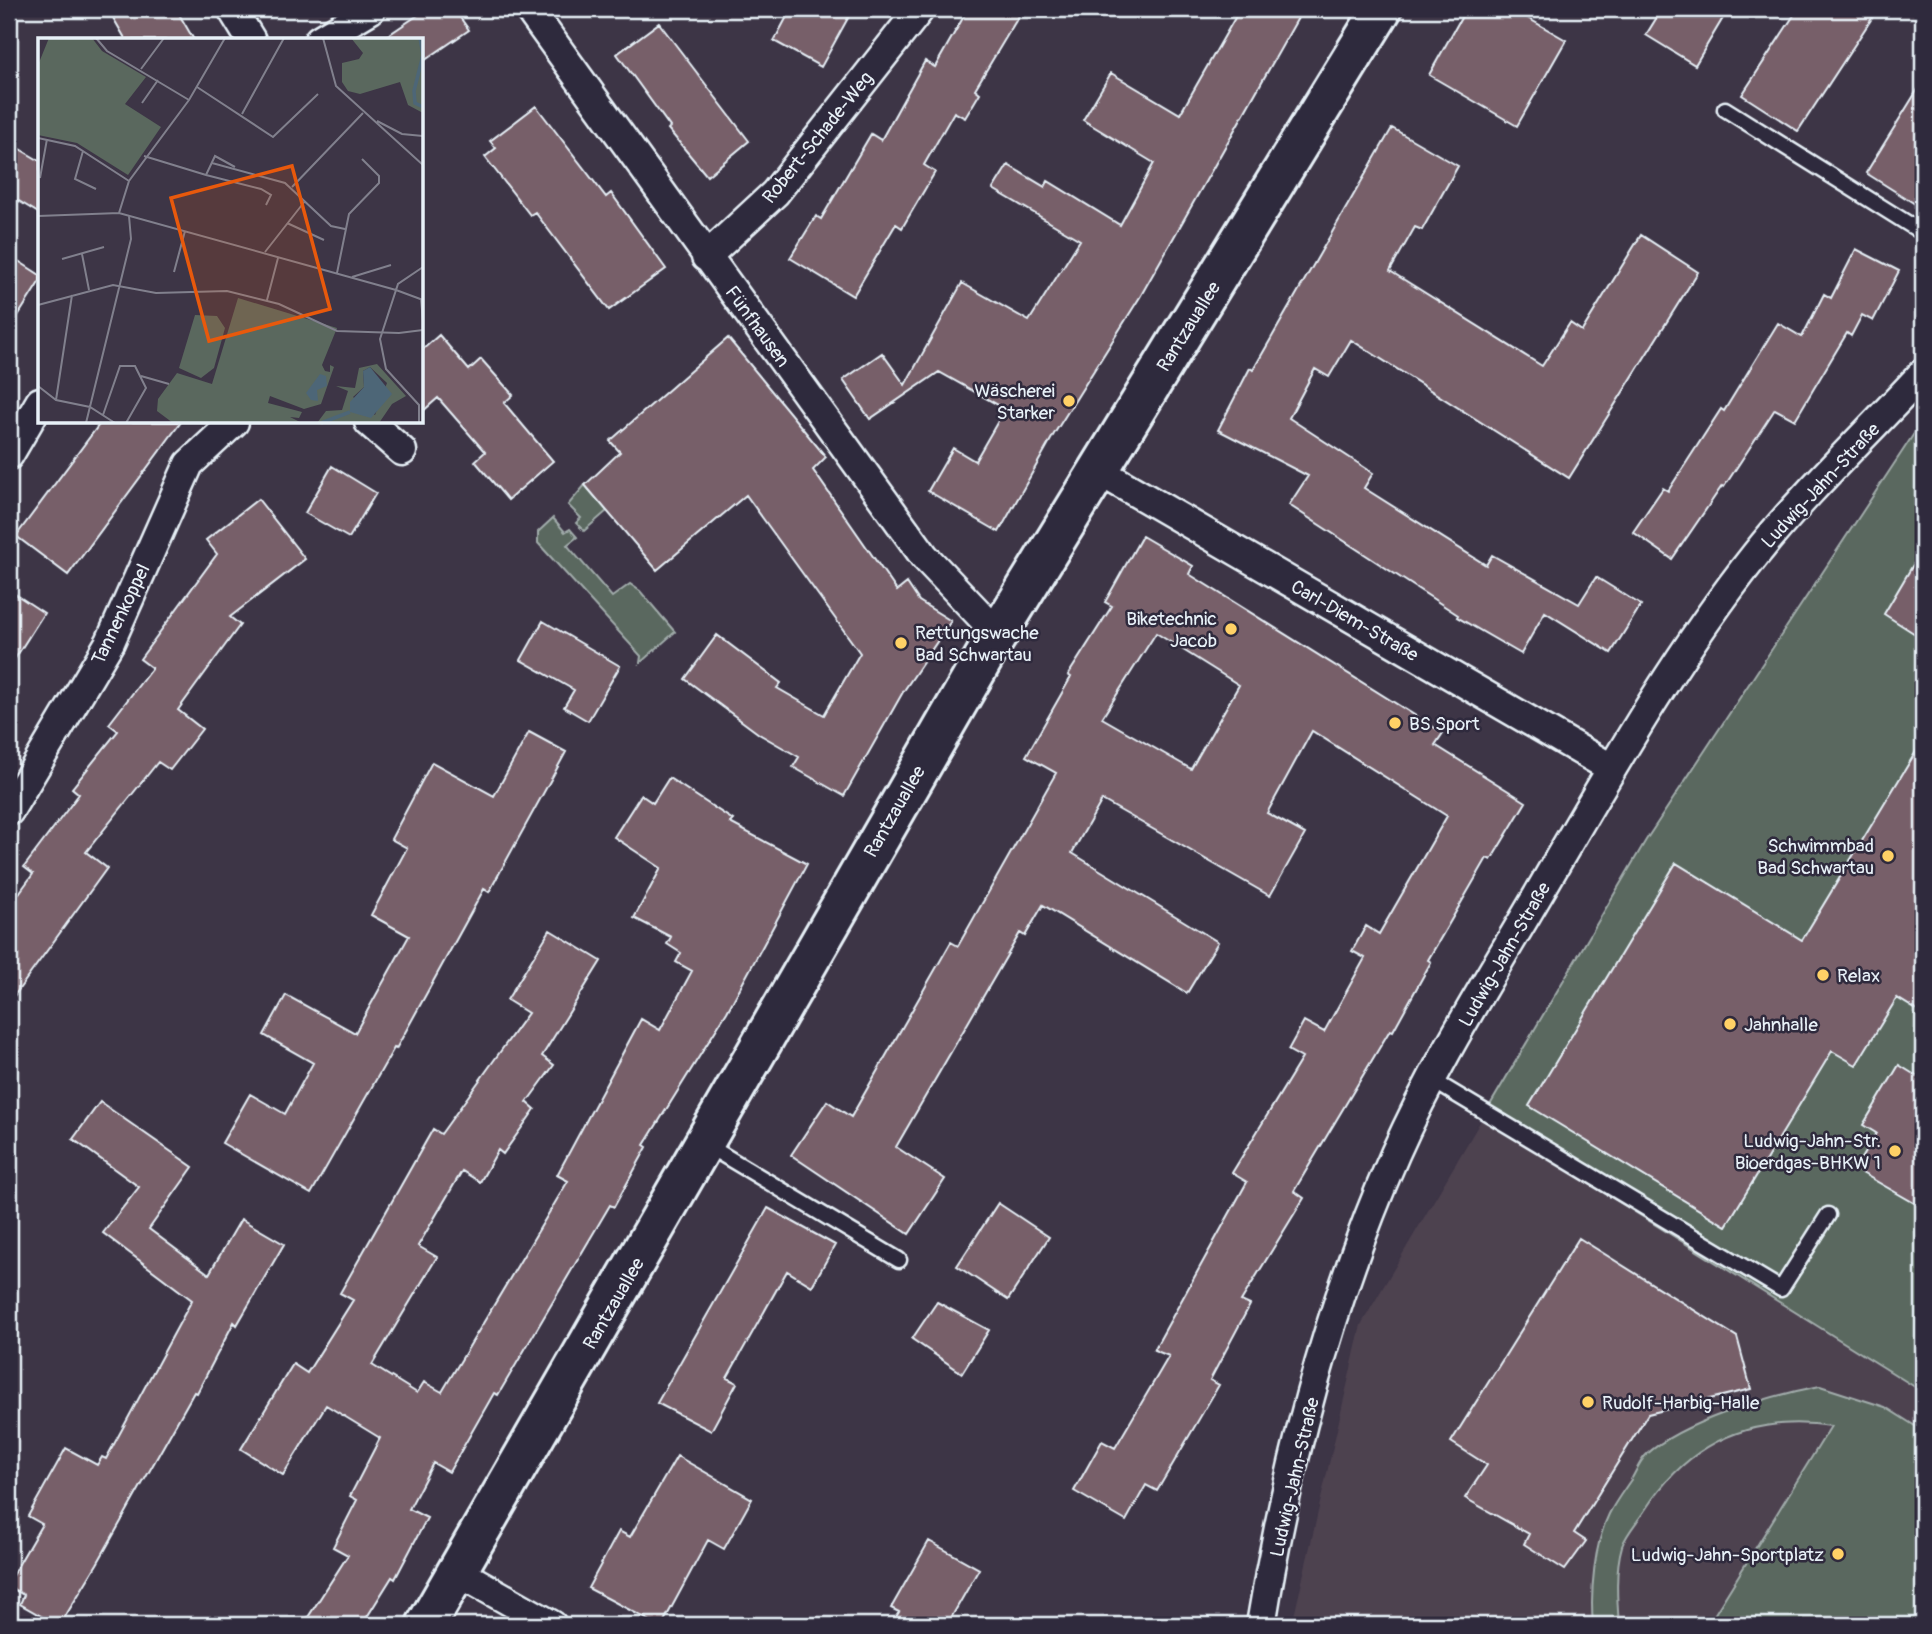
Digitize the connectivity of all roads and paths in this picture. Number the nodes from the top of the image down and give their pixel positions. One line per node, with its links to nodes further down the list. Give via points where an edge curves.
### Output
1 (232, 9): 6 (street)
2 (371, 9): 7 (street)
3 (529, 9): 10 (street, Fünfhausen)
4 (920, 9): 10 (street, Robert-Schade-Weg, via 775,193)
5 (1382, 9): 17 (main road, Rantzauallee)
6 (250, 38)
7 (323, 38)
8 (1725, 109): 9 (lane)
9 (1923, 233)
10 (706, 257): 18 (street, Fünfhausen, via 924,556)
11 (1923, 373): 19 (street, Ludwig-Jahn-Straße, via 1757,552 1647,708)
12 (38, 405): 16 (street)
13 (232, 424): 20 (street, Tannenkoppel, via 189,464 110,642)
14 (371, 424): 15 (street)
15 (402, 451)
16 (9, 455)
17 (1099, 471): 18 (main road, Rantzauallee); 19 (street, Carl-Diem-Straße)
18 (998, 634): 22 (main road, Rantzauallee)
19 (1611, 768): 21 (street, Ludwig-Jahn-Straße)
20 (9, 811)
21 (1432, 1080): 23 (lane, via 1781,1289); 28 (street, Ludwig-Jahn-Straße, via 1361,1235 1322,1356)
22 (704, 1144): 24 (lane); 25 (main road, Rantzauallee)
23 (1828, 1215)
24 (899, 1260)
25 (458, 1572): 26 (main road, Rantzauallee); 27 (street)
26 (426, 1625)
27 (552, 1625)
28 (1261, 1625)

